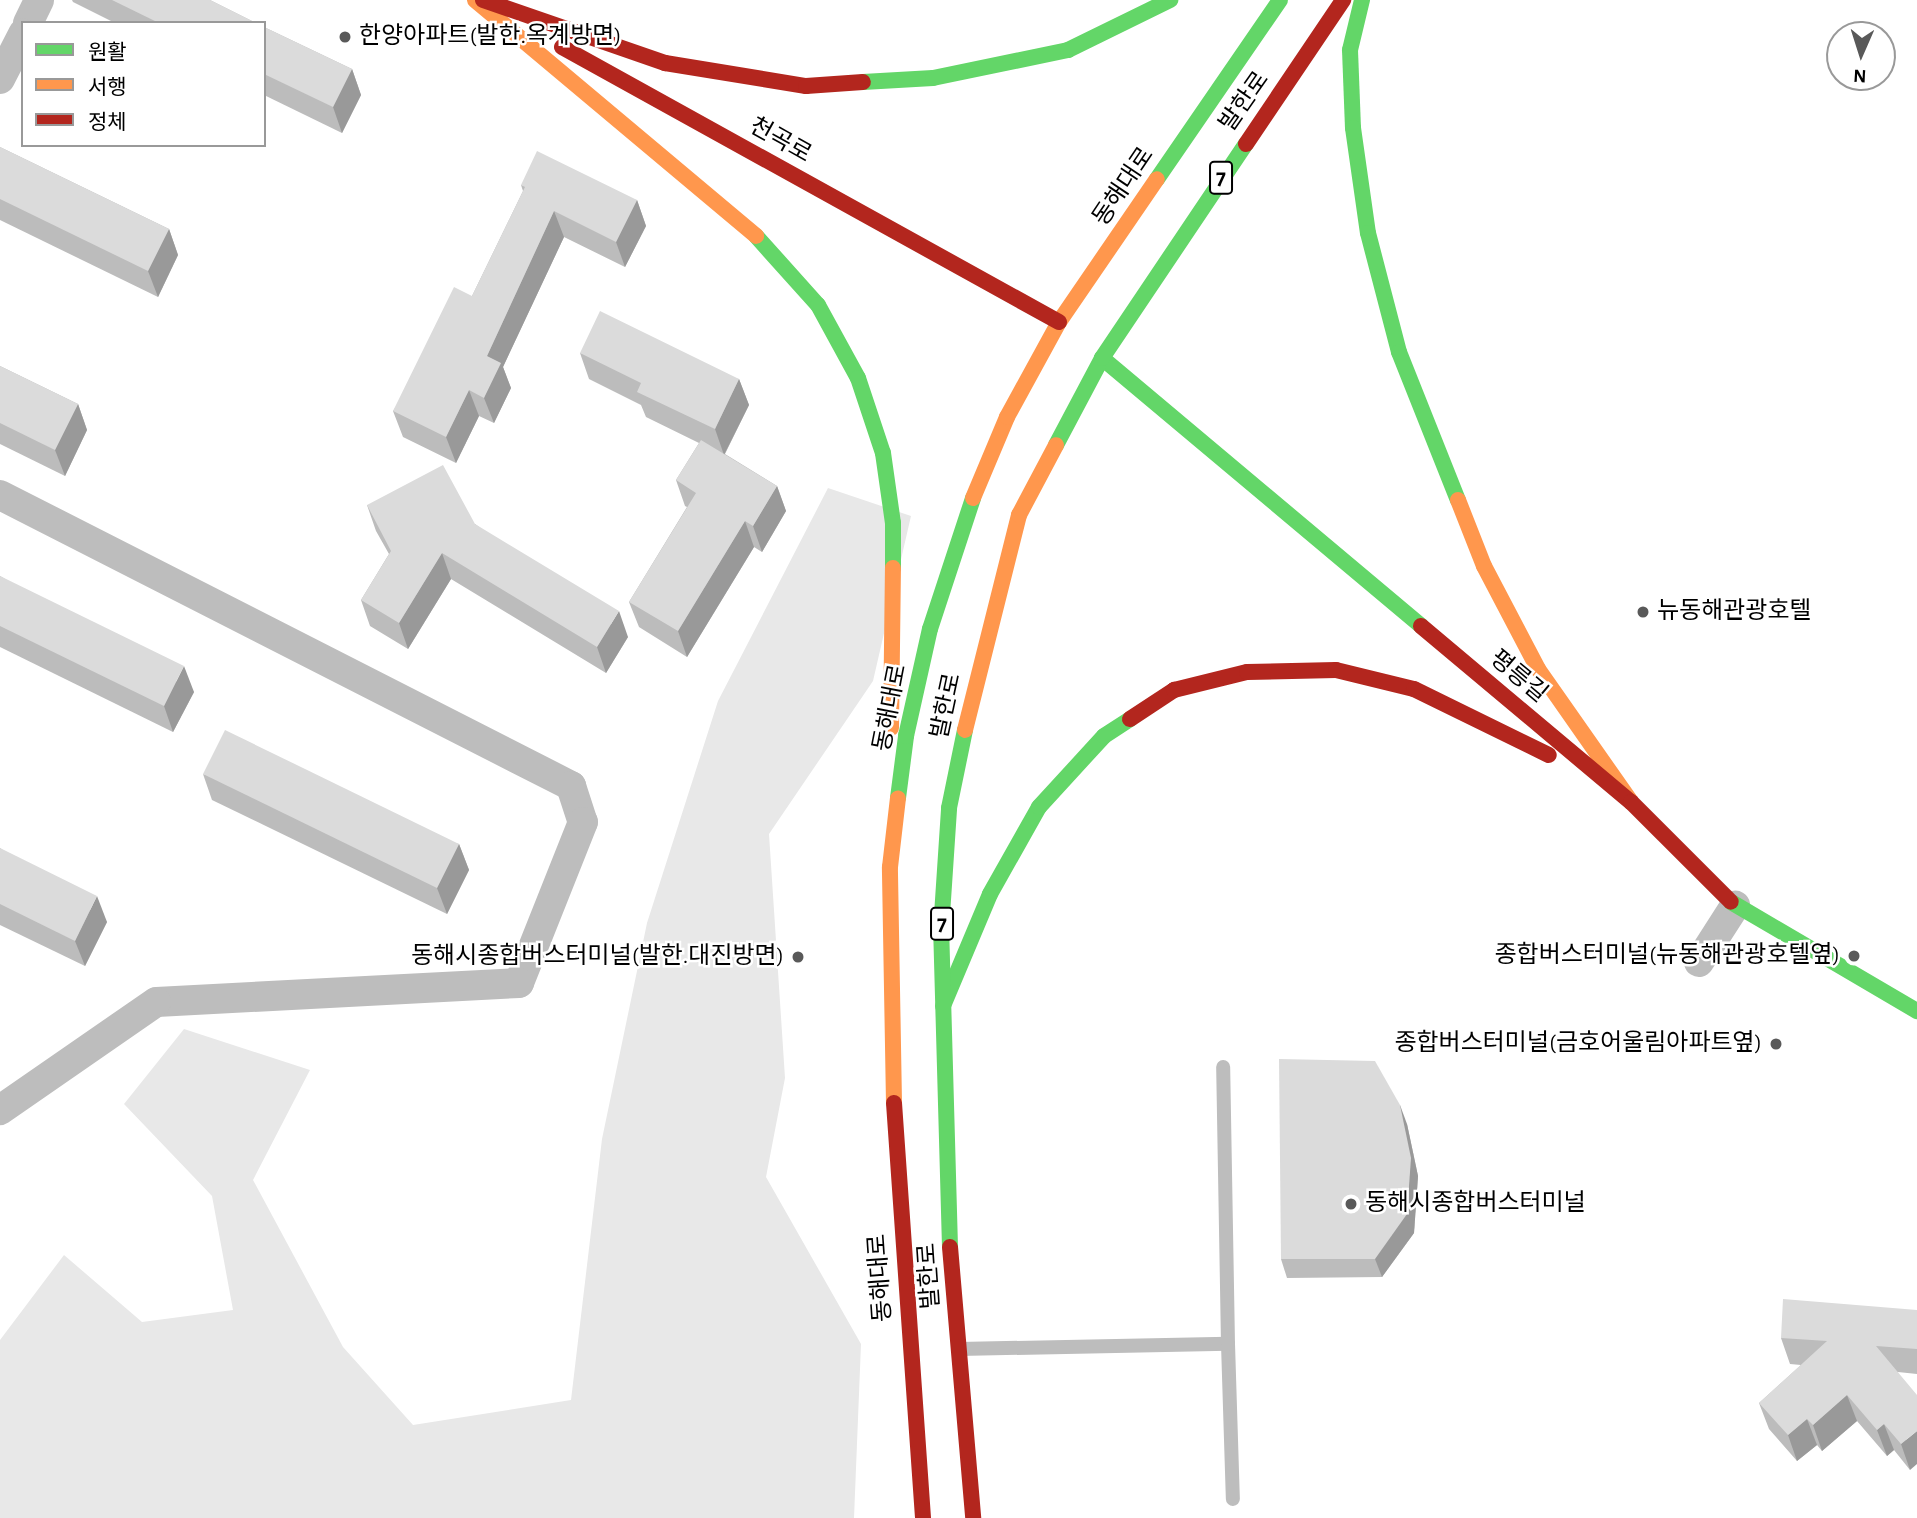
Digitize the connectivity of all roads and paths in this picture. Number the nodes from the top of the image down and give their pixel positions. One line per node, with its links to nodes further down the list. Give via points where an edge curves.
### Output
1 (40, 0): 7 (street)
2 (479, 0): 3 (main road, via 665,63 806,86 933,78 1068,50); 10 (main road, 천곡로); 15 (main road, via 747,227 818,305 858,378 883,453 893,523)
3 (1170, 0)
4 (1280, 0): 10 (main road, 동해대로 / 7)
5 (1343, 0): 12 (main road, 발한로 / 7)
6 (1362, 0): 14 (main road, via 1350,50 1353,128 1368,233 1399,352 1496,589 1538,669)
7 (29, 21)
8 (21, 38): 9 (street)
9 (0, 79)
10 (1059, 322): 11 (main road, 천곡로); 15 (main road, 동해대로 / 7, via 1007,417 963,520 930,629 906,736)
11 (1081, 340): 12 (main road, 평릉길)
12 (1102, 358): 14 (main road, 평릉길); 18 (main road, 발한로 / 7, via 1019,515 974,683 949,808 941,930)
13 (0, 495): 21 (street, via 570,786 583,822 519,983 156,1002)
14 (1631, 802): 16 (main road, 평릉길); 18 (main road, via 1493,724 1414,689 1335,670 1247,672 1174,690 1104,736 1039,807 990,894)
15 (890, 867): 25 (main road, 동해대로 / 7, via 889,1004 900,1227)
16 (1735, 906): 17 (street); 19 (main road, 평릉길)
17 (1699, 962)
18 (943, 1006): 23 (main road, 발한로 / 7, via 950,1260)
19 (1917, 1011)
20 (1223, 1067): 22 (lane)
21 (0, 1110)
22 (1228, 1344): 23 (lane); 24 (lane)
23 (958, 1349): 26 (main road, 발한로 / 7)
24 (1233, 1499)
25 (923, 1518)
26 (973, 1518)

